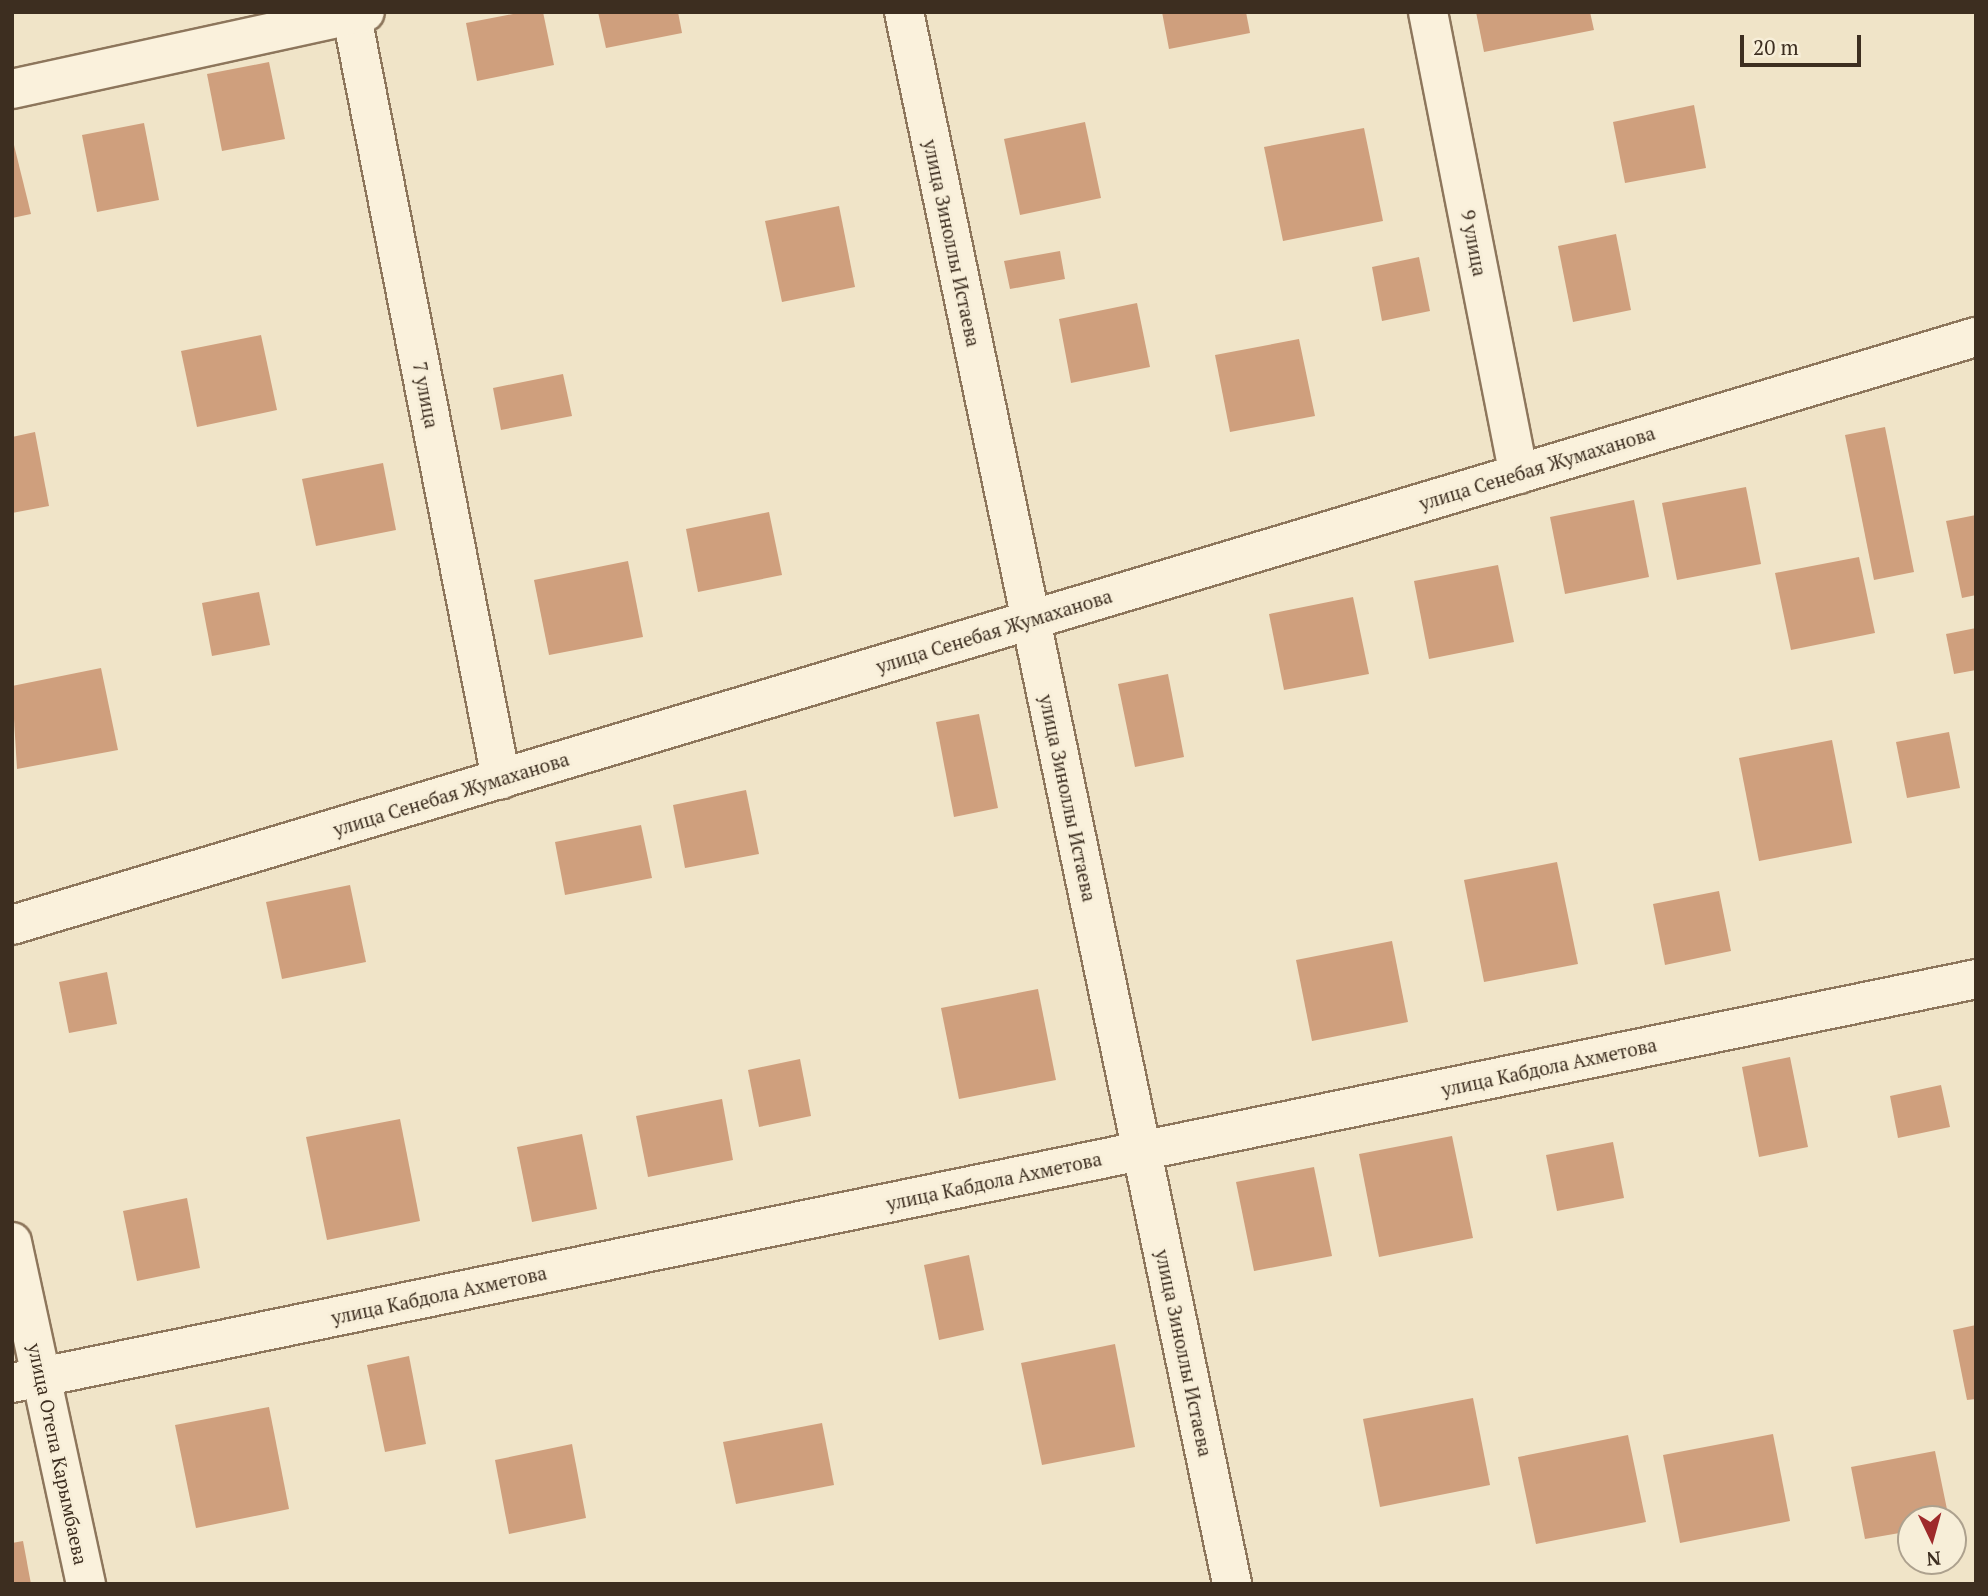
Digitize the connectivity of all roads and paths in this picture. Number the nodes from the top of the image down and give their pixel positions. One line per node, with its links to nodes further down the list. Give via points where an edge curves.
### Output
1 (904, 12): 7 (street, улица Зиноллы Истаева)
2 (1429, 12): 6 (street, 9 улица)
3 (356, 13): 4 (street); 8 (street, 7 улица)
4 (12, 89)
5 (1976, 337): 6 (street, улица Сенебая Жумаханова)
6 (1519, 474): 7 (street, улица Сенебая Жумаханова)
7 (1031, 620): 8 (street, улица Сенебая Жумаханова); 11 (street, улица Зиноллы Истаева)
8 (501, 779): 9 (street, улица Сенебая Жумаханова)
9 (12, 925)
10 (1976, 979): 11 (street, улица Кабдола Ахметова)
11 (1141, 1151): 13 (street, улица Кабдола Ахметова); 15 (street, улица Зиноллы Истаева)
12 (12, 1242): 13 (street, улица Отепа Карымбаева)
13 (27, 1380): 14 (street, улица Отепа Карымбаева)
14 (86, 1584)
15 (1232, 1584)

